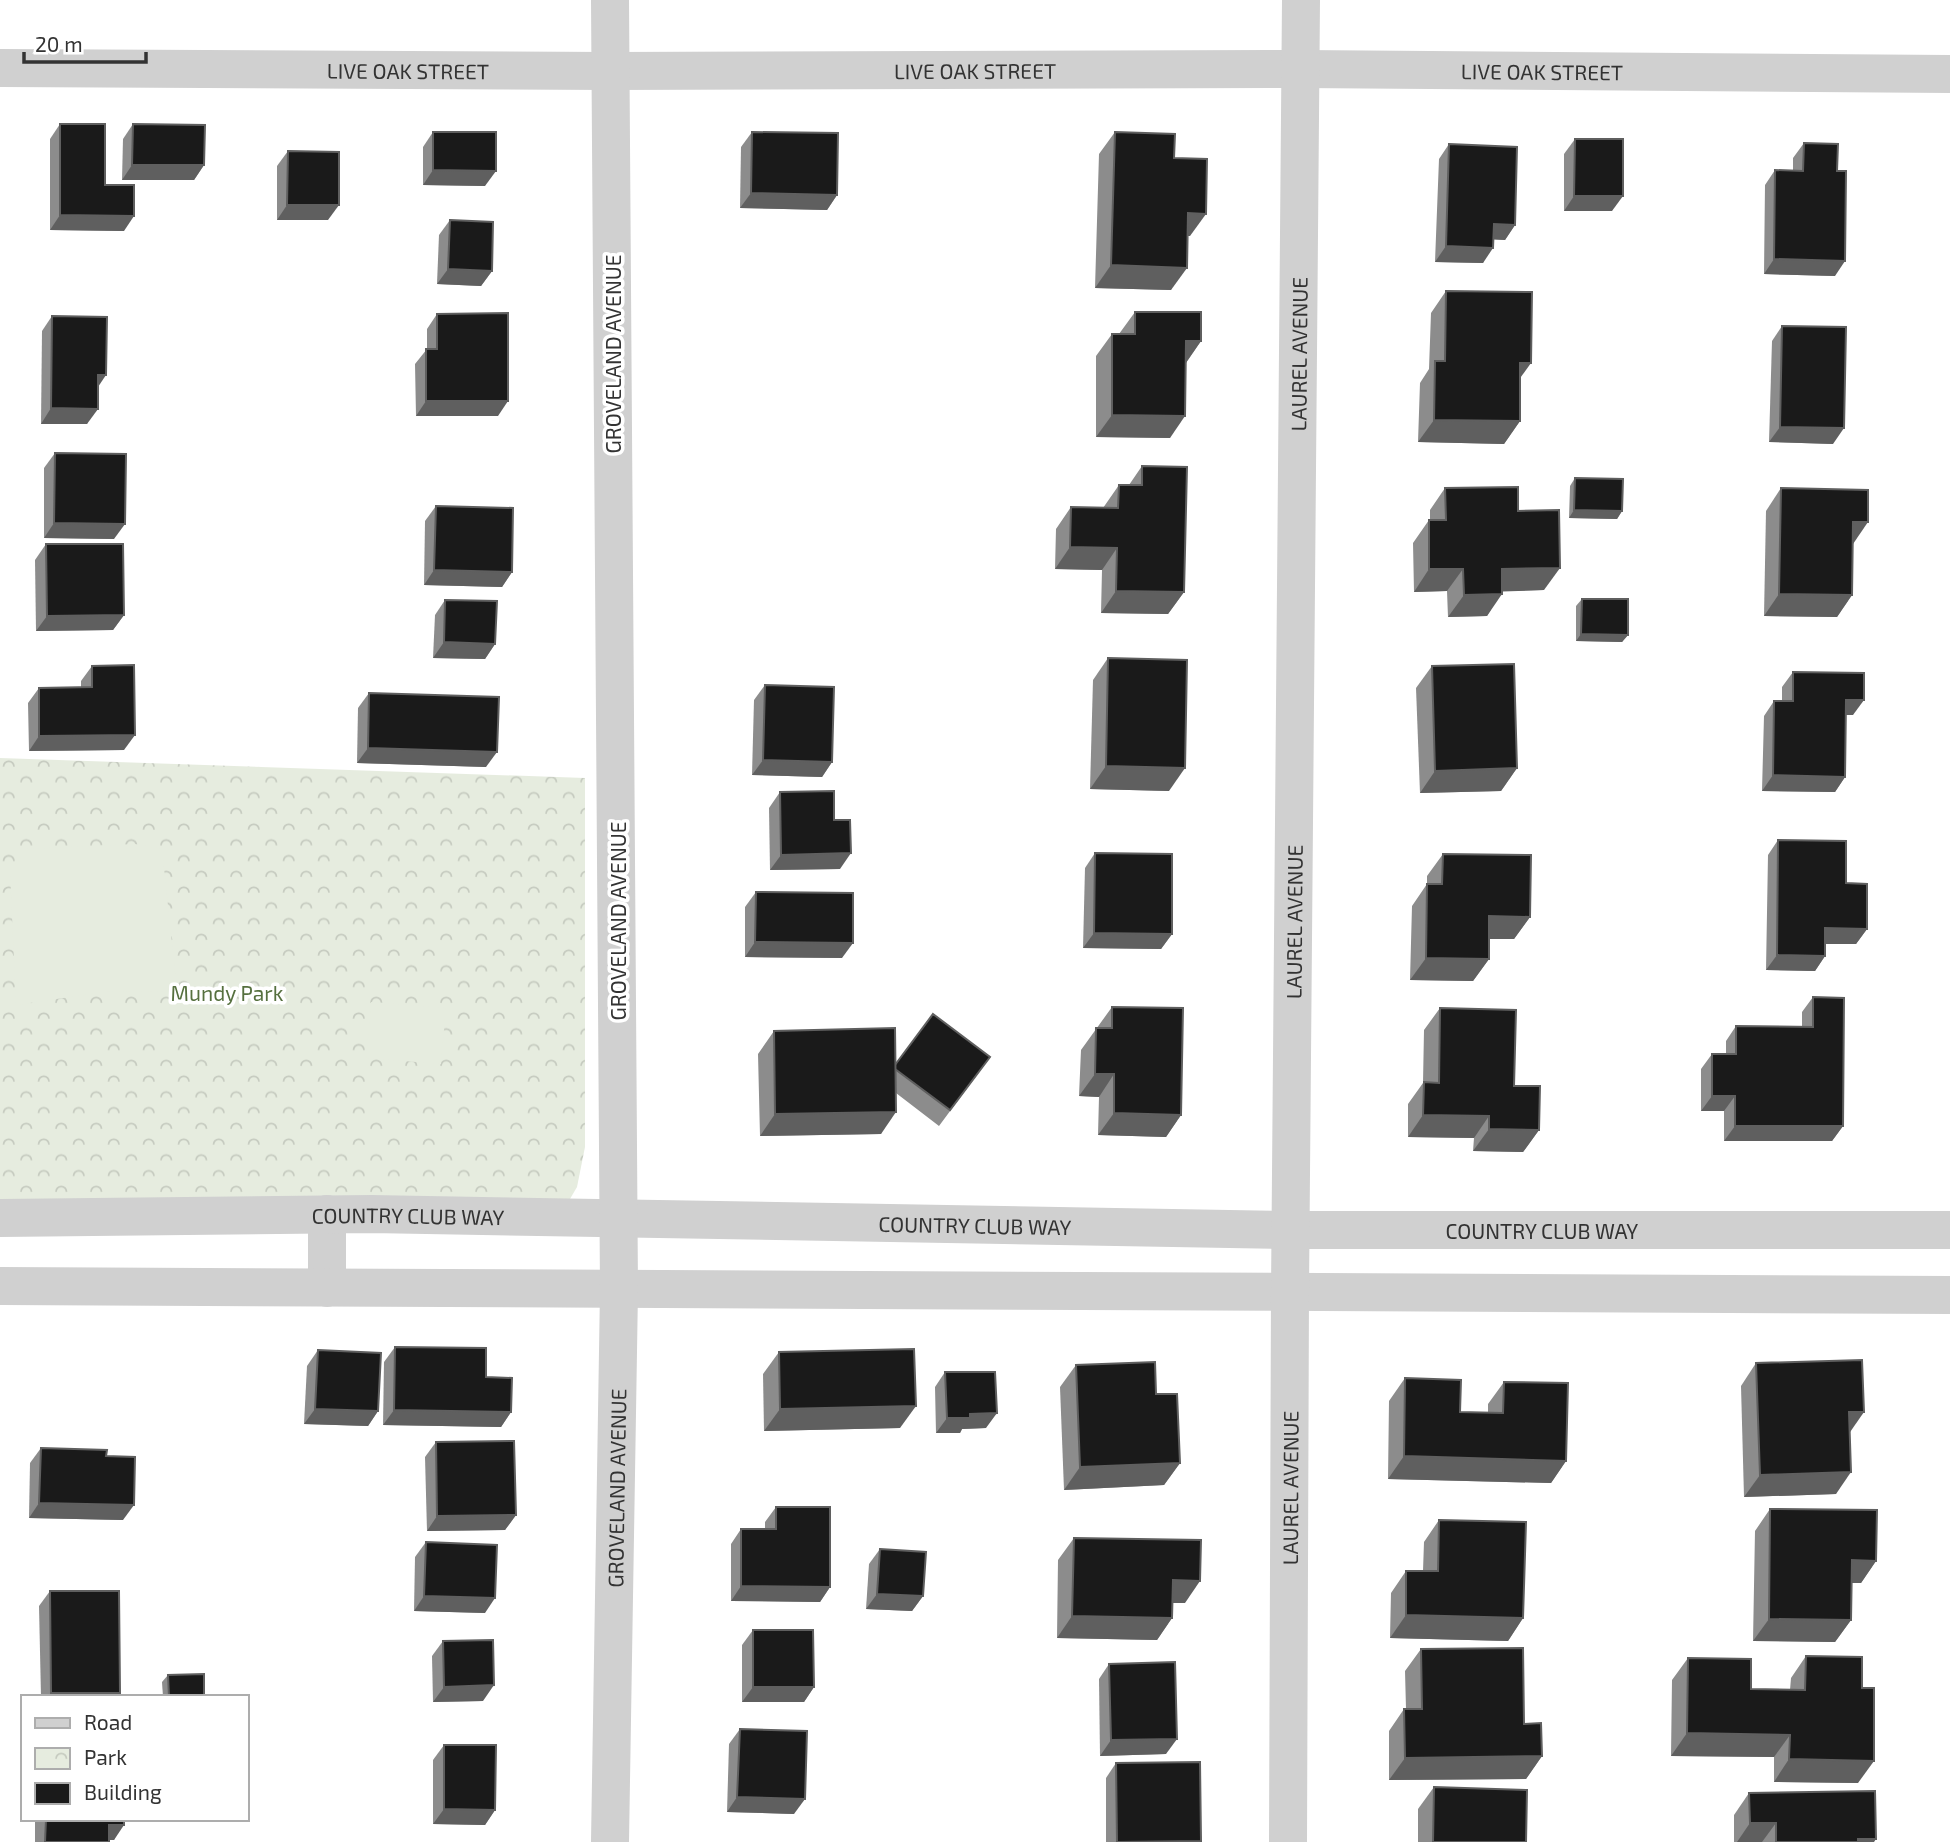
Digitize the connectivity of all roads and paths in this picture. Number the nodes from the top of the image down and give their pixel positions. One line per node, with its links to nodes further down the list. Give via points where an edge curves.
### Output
1 (610, 0): 5 (street, GROVELAND AVENUE)
2 (1301, 0): 4 (street, LAUREL AVENUE)
3 (0, 68): 5 (street, LIVE OAK STREET)
4 (1301, 69): 5 (street, LIVE OAK STREET); 6 (street, LIVE OAK STREET); 10 (street, LAUREL AVENUE)
5 (610, 71): 8 (street, GROVELAND AVENUE)
6 (1950, 74)
7 (327, 1214): 8 (street, COUNTRY CLUB WAY); 9 (street, COUNTRY CLUB WAY); 13 (street)
8 (619, 1217): 10 (street, COUNTRY CLUB WAY); 14 (street, GROVELAND AVENUE)
9 (0, 1218)
10 (1291, 1230): 11 (street, COUNTRY CLUB WAY); 15 (street, LAUREL AVENUE)
11 (1950, 1230)
12 (0, 1286): 13 (street)
13 (327, 1288): 14 (street)
14 (619, 1290): 15 (street); 17 (street, GROVELAND AVENUE)
15 (1290, 1291): 16 (street); 18 (street, LAUREL AVENUE)
16 (1950, 1295)
17 (610, 1842)
18 (1288, 1842)

